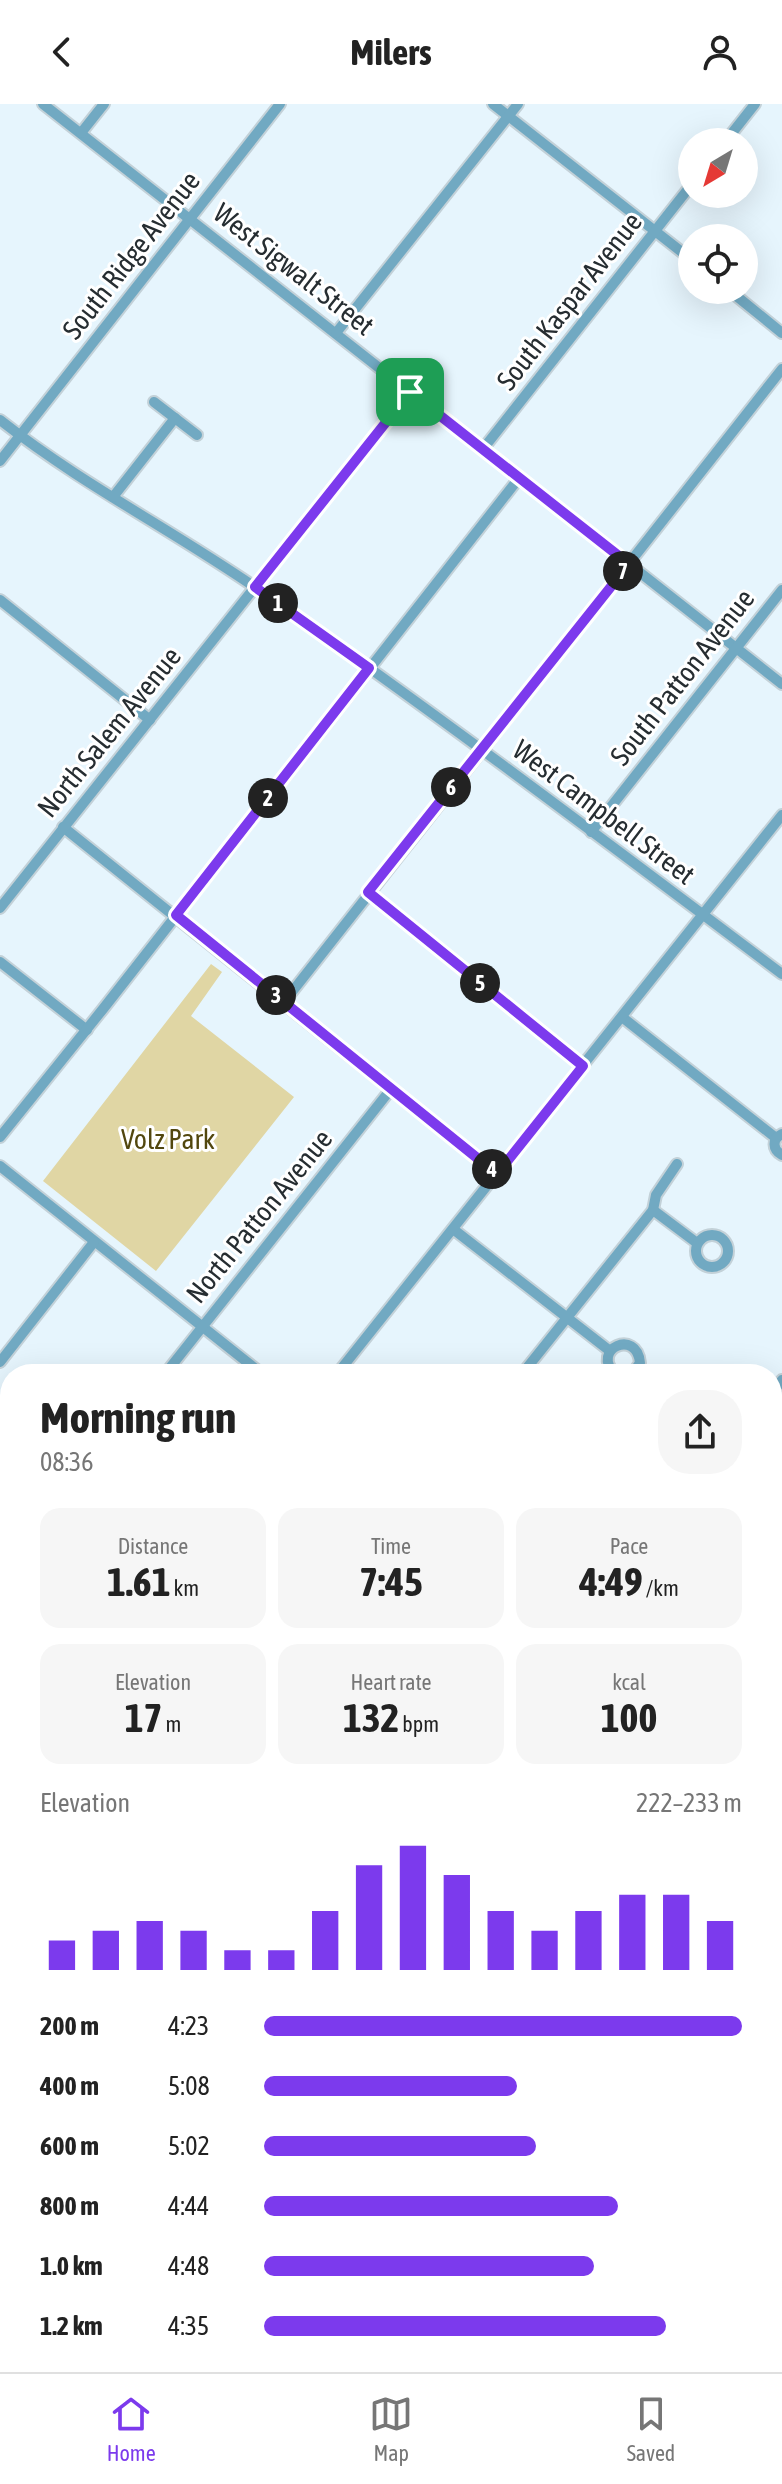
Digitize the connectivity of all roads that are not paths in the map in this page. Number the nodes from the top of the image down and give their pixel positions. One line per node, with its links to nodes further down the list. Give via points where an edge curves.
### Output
1 (43, 104): 9 (street, West Sigwalt Street)
2 (104, 104): 9 (street)
3 (280, 104): 11 (street, South Ridge Avenue)
4 (493, 104): 7 (street)
5 (518, 104): 7 (street)
6 (755, 104): 8 (street)
7 (508, 116): 12 (street); 15 (street)
8 (736, 128)
9 (81, 133): 11 (street, West Sigwalt Street)
10 (678, 202): 12 (street, South Kaspar Avenue)
11 (190, 218): 15 (street, West Sigwalt Street); 23 (street, South Ridge Avenue)
12 (655, 231): 13 (street); 24 (street, South Kaspar Avenue)
13 (678, 249)
14 (746, 304): 16 (street)
15 (336, 333): 18 (street, West Sigwalt Street)
16 (782, 333)
17 (782, 369): 28 (street)
18 (410, 392): 24 (street, West Sigwalt Street); 29 (street, North Salem Avenue)
19 (154, 402): 20 (street)
20 (175, 418): 22 (street); 27 (street)
21 (0, 420): 23 (street, West Campbell Street)
22 (197, 435)
23 (20, 436): 25 (street, South Ridge Avenue); 27 (street, West Campbell Street)
24 (483, 449): 26 (street, West Sigwalt Street)
25 (0, 461)
26 (519, 478): 28 (street, West Sigwalt Street); 33 (street)
27 (113, 497): 29 (street, West Campbell Street)
28 (629, 564): 32 (street, West Sigwalt Street); 36 (street)
29 (255, 587): 33 (street, West Campbell Street); 35 (street, North Salem Avenue)
30 (782, 590): 32 (street, South Patton Avenue)
31 (0, 600): 35 (street)
32 (736, 648): 34 (street, West Sigwalt Street); 39 (street, South Patton Avenue)
33 (369, 668): 36 (street, West Campbell Street); 42 (street)
34 (782, 684)
35 (150, 720): 38 (street, North Salem Avenue)
36 (480, 750): 39 (street, West Campbell Street); 40 (street)
37 (782, 815): 43 (street)
38 (63, 827): 41 (street, North Salem Avenue); 42 (street)
39 (591, 832): 43 (street, West Campbell Street)
40 (368, 892): 46 (street); 49 (street)
41 (0, 908)
42 (176, 915): 46 (street); 48 (street)
43 (703, 915): 45 (street, West Campbell Street); 47 (street)
44 (0, 962): 48 (street)
45 (782, 974)
46 (284, 1002): 50 (street)
47 (622, 1017): 49 (street); 51 (street)
48 (87, 1030): 52 (street)
49 (583, 1066): 56 (street)
50 (391, 1089): 56 (street); 62 (street, North Patton Avenue)
51 (779, 1136): 53 (street, via 775,1148)
52 (0, 1137)
53 (782, 1155)
54 (677, 1164): 57 (street, via 656,1195)
55 (0, 1166): 59 (street)
56 (497, 1174): 58 (street)
57 (653, 1210): 60 (street); 61 (street)
58 (453, 1229): 61 (street); 67 (street)
59 (94, 1242): 62 (street); 64 (street)
60 (697, 1243)
61 (566, 1317): 63 (street); 68 (street)
62 (201, 1327): 65 (street, North Patton Avenue); 66 (street)
63 (610, 1351): 69 (street); 70 (street, via 622,1344 636,1349)
64 (0, 1362)
65 (173, 1364)
66 (249, 1364)
67 (345, 1364)
68 (530, 1364)
69 (609, 1364)
70 (639, 1364)

